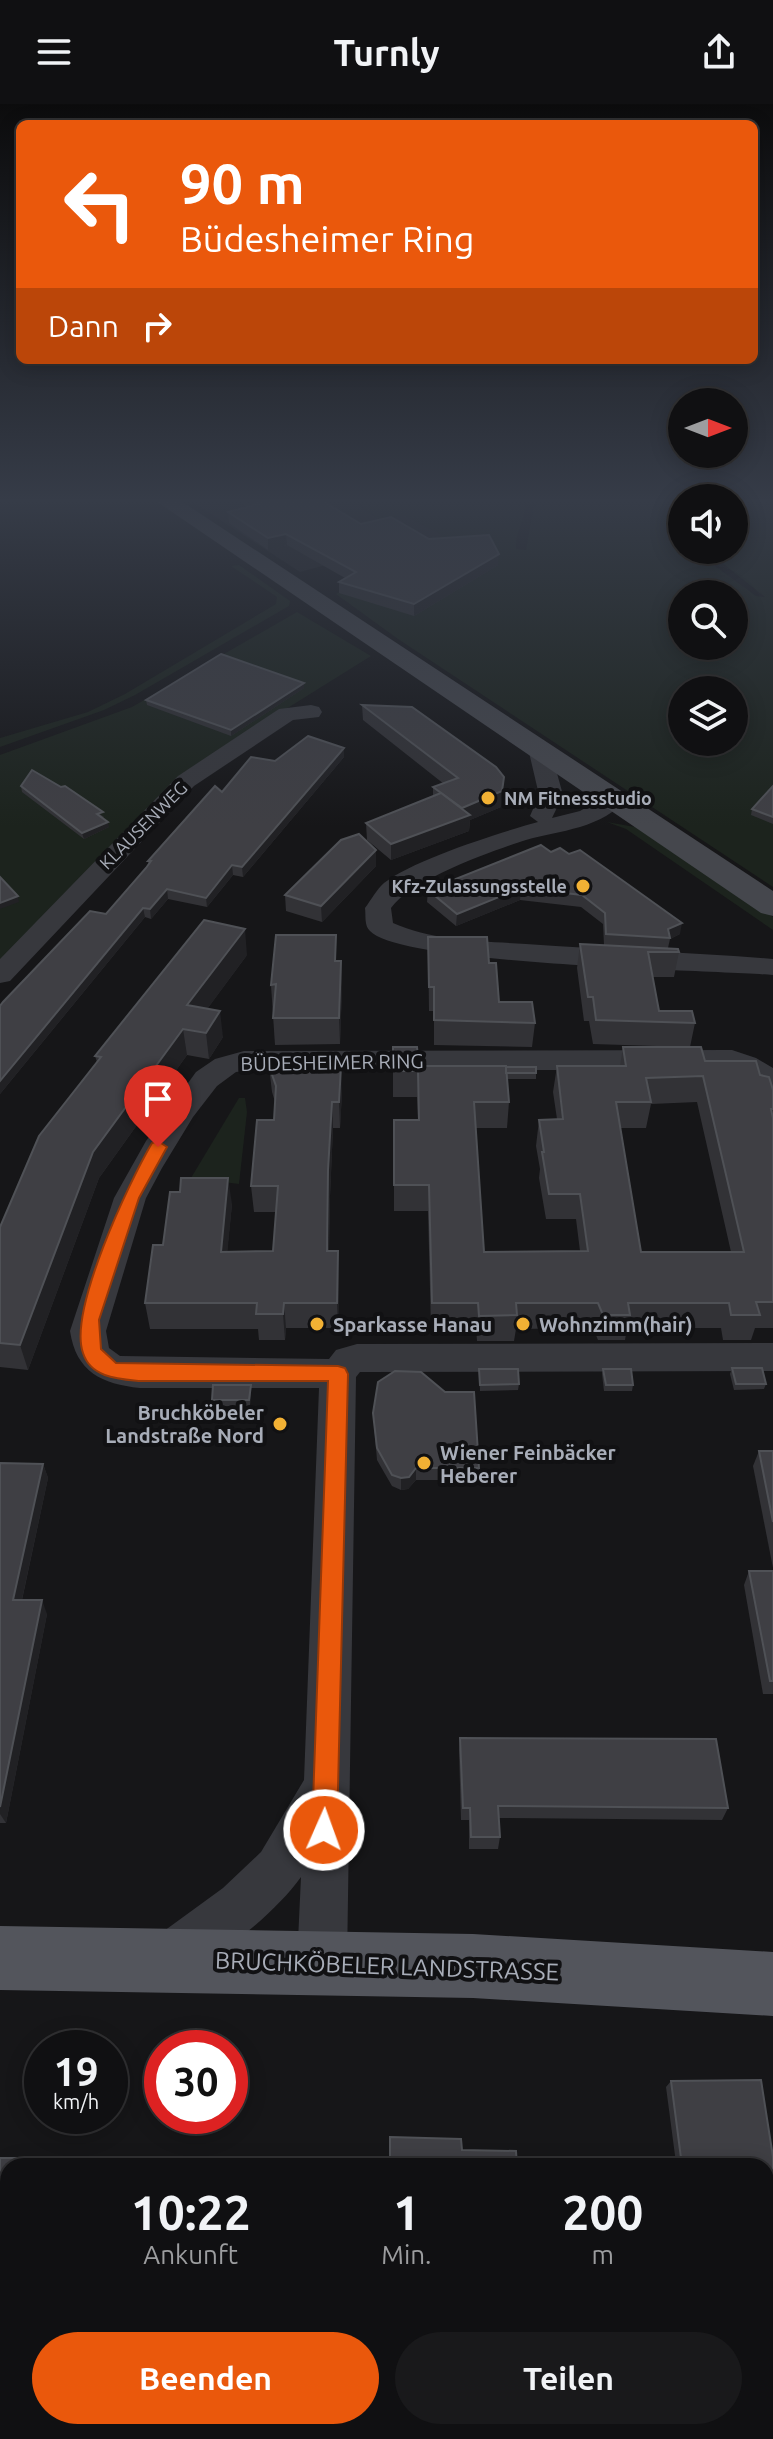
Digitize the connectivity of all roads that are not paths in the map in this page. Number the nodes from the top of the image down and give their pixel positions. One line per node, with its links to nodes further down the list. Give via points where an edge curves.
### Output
1 (331, 608): 3 (main road)
2 (311, 712): 9 (street, KLAUSENWEG, via 287,714 186,781)
3 (539, 748): 4 (main road); 5 (street, via 551,795)
4 (614, 798): 5 (street, via 571,804); 6 (street, via 588,816); 7 (main road)
5 (542, 816): 6 (street)
6 (515, 836): 8 (street, via 398,884 378,908 380,927 392,936 451,946)
7 (773, 906)
8 (773, 967)
9 (0, 975)
10 (773, 1093): 12 (street, BÜDESHEIMER RING, via 764,1075 732,1060 253,1060 216,1070 158,1147 130,1198 90,1320 92,1352 111,1371)
11 (773, 1357): 12 (street, BÜDESHEIMER RING, via 357,1358)
12 (338, 1374): 13 (street)
13 (326, 1785): 15 (street, via 278,1869 249,1898); 16 (street)
14 (0, 1958): 15 (main road, BRUCHKÖBELER LANDSTRASSE)
15 (165, 1960): 16 (main road, BRUCHKÖBELER LANDSTRASSE)
16 (322, 1962): 17 (main road, BRUCHKÖBELER LANDSTRASSE)
17 (773, 1984)

